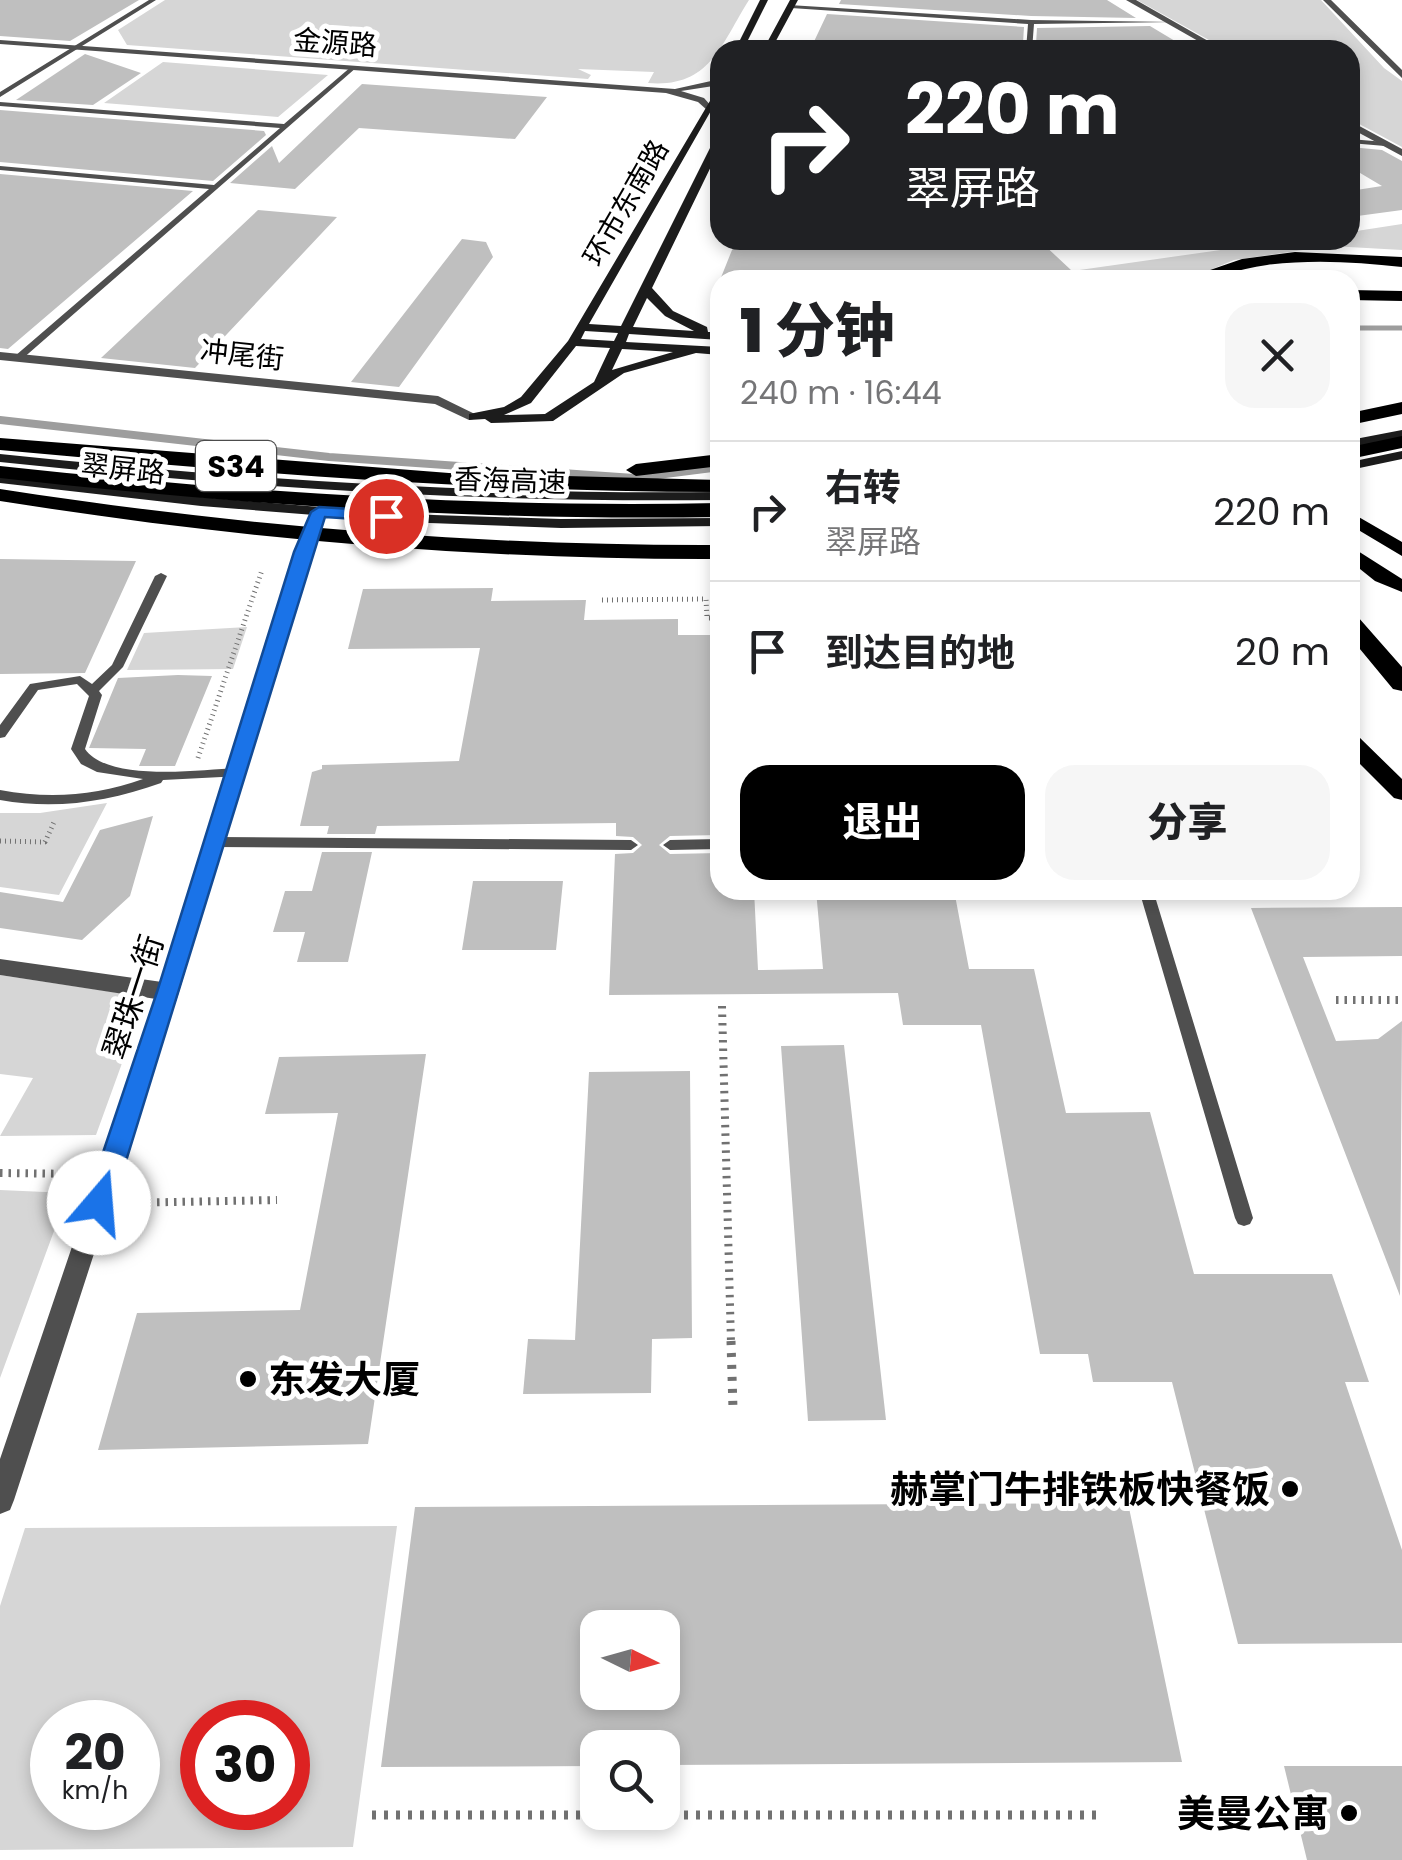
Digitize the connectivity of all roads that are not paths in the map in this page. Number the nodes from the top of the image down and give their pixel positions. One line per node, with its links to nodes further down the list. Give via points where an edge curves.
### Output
1 (153, 0): 13 (lane)
2 (764, 0): 8 (main road)
3 (1130, 0): 7 (street)
4 (1327, 0): 15 (street)
5 (792, 3): 6 (lane); 9 (main road)
6 (1032, 22): 7 (lane); 10 (lane)
7 (1170, 22): 11 (street)
8 (744, 40)
9 (772, 40)
10 (1030, 40)
11 (1202, 40)
12 (0, 42): 13 (street, 金源路)
13 (75, 48): 14 (street, 金源路); 18 (lane)
14 (354, 67): 17 (street, 金源路); 22 (lane)
15 (1402, 75)
16 (710, 86): 17 (street)
17 (667, 90): 21 (street)
18 (0, 95)
19 (710, 102): 21 (main road, 环市东南路)
20 (0, 104): 22 (lane)
21 (707, 107): 35 (main road, 环市东南路)
22 (286, 126): 29 (lane)
23 (1360, 130): 25 (street)
24 (1360, 142): 25 (lane)
25 (1385, 144): 26 (street)
26 (1402, 153)
27 (710, 158): 32 (main road, 环市东南路)
28 (0, 168): 29 (lane)
29 (216, 186): 44 (lane)
30 (1402, 262): 31 (highway, via 1300,256)
31 (1224, 270)
32 (645, 286): 36 (main road, 环市东南路); 37 (main road, via 672,316)
33 (1360, 295): 34 (highway)
34 (1402, 296)
35 (580, 327): 36 (main road); 39 (main road, 环市东南路)
36 (624, 330): 38 (main road); 40 (main road, 环市东南路)
37 (710, 332)
38 (710, 335)
39 (573, 342): 40 (main road); 47 (main road, 环市东南路, via 526,400)
40 (617, 344): 41 (main road); 45 (main road, 环市东南路)
41 (696, 349): 42 (main road); 45 (main road)
42 (710, 350)
43 (0, 356): 44 (street, 冲尾街)
44 (18, 358): 47 (street, 冲尾街, via 438,400)
45 (600, 381): 47 (main road, via 548,418)
46 (1402, 408): 48 (highway)
47 (474, 417)
48 (1360, 417)
49 (1402, 434): 50 (main road)
50 (1360, 442)
51 (1402, 442): 53 (highway)
52 (0, 444): 60 (highway, 香海高速 / S34)
53 (1360, 451)
54 (1402, 455): 57 (main road)
55 (0, 458): 63 (main road, 翠屏路, via 472,493)
56 (710, 461): 60 (highway)
57 (1360, 464)
58 (0, 472): 64 (highway, 香海高速 / S34, via 448,509)
59 (0, 480): 65 (main road, 翠屏路)
60 (473, 481): 61 (highway, 香海高速 / S34)
61 (710, 486)
62 (0, 495): 70 (highway, via 362,537)
63 (710, 496)
64 (710, 510)
65 (319, 512): 66 (main road, 翠屏路, via 539,524); 82 (street, 翠珠一街)
66 (710, 522)
67 (1360, 523): 69 (main road)
68 (1360, 543): 72 (main road)
69 (1402, 550)
70 (710, 552)
71 (1360, 560): 74 (main road)
72 (1402, 562)
73 (161, 576): 78 (lane, via 117,667)
74 (1402, 586)
75 (1360, 634): 77 (highway)
76 (1360, 661): 79 (highway)
77 (1402, 683)
78 (94, 689): 80 (lane, via 80,680 34,686); 83 (lane, via 79,756 117,772)
79 (1402, 693)
80 (0, 734)
81 (1360, 750): 84 (main road)
82 (236, 772): 83 (lane); 86 (street, 翠珠一街)
83 (169, 774): 85 (lane, via 125,792 64,800)
84 (1402, 792)
85 (0, 795)
86 (215, 842): 88 (lane); 92 (street, 翠珠一街)
87 (710, 844): 89 (lane)
88 (631, 845)
89 (670, 845)
90 (1149, 900): 93 (lane)
91 (0, 967): 92 (street)
92 (169, 992): 94 (street, 翠珠一街)
93 (1244, 1218)
94 (0, 1500)

